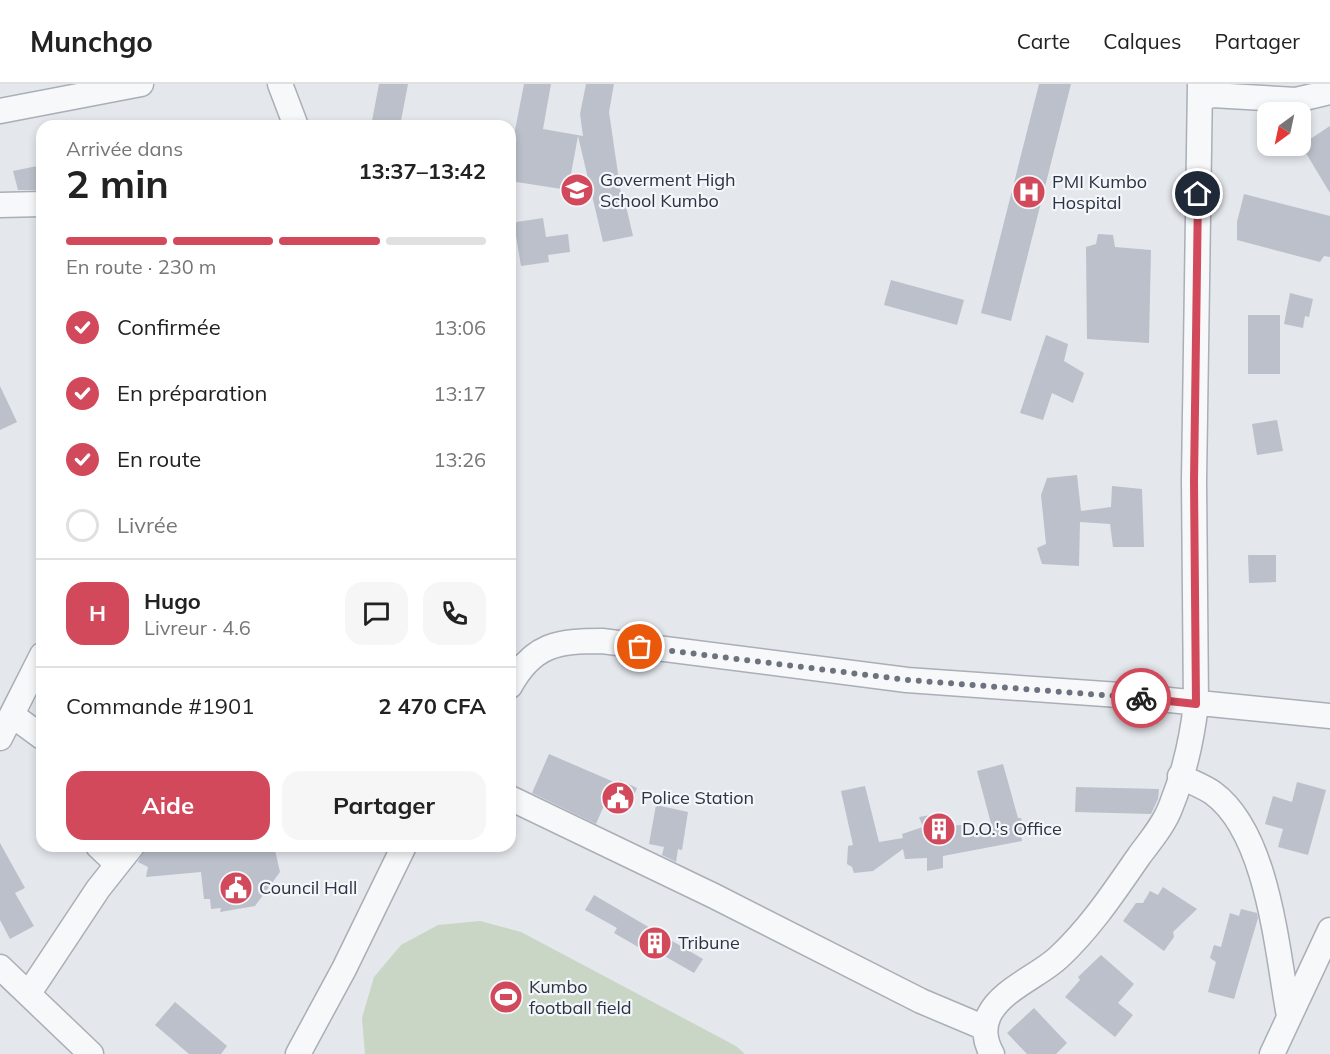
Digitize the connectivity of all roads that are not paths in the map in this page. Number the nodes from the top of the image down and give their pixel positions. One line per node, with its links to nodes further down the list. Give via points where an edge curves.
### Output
1 (141, 84): 5 (street)
2 (280, 84): 6 (street)
3 (1200, 91): 4 (street, via 1296,100); 11 (street, via 1194,481)
4 (1330, 92)
5 (0, 111)
6 (294, 120)
7 (36, 204): 8 (street)
8 (0, 205)
9 (36, 667): 12 (street)
10 (516, 677): 11 (street, via 529,658 549,646 570,641 602,641 908,680)
11 (1196, 704): 13 (street); 16 (street, via 1192,737)
12 (12, 715): 14 (street); 15 (street)
13 (1330, 716)
14 (36, 733)
15 (0, 738)
16 (1180, 776): 23 (street, via 1213,793 1242,827 1266,883); 24 (street, via 1171,808 1081,936 999,1002 989,1014)
17 (516, 801): 24 (street, via 912,997)
18 (401, 852): 26 (street)
19 (125, 855): 22 (street, via 98,888)
20 (1330, 930): 23 (street)
21 (0, 967): 22 (street)
22 (29, 993): 25 (street)
23 (1289, 1016): 28 (street)
24 (985, 1028): 27 (street)
25 (91, 1054)
26 (298, 1054)
27 (992, 1054)
28 (1272, 1054)

